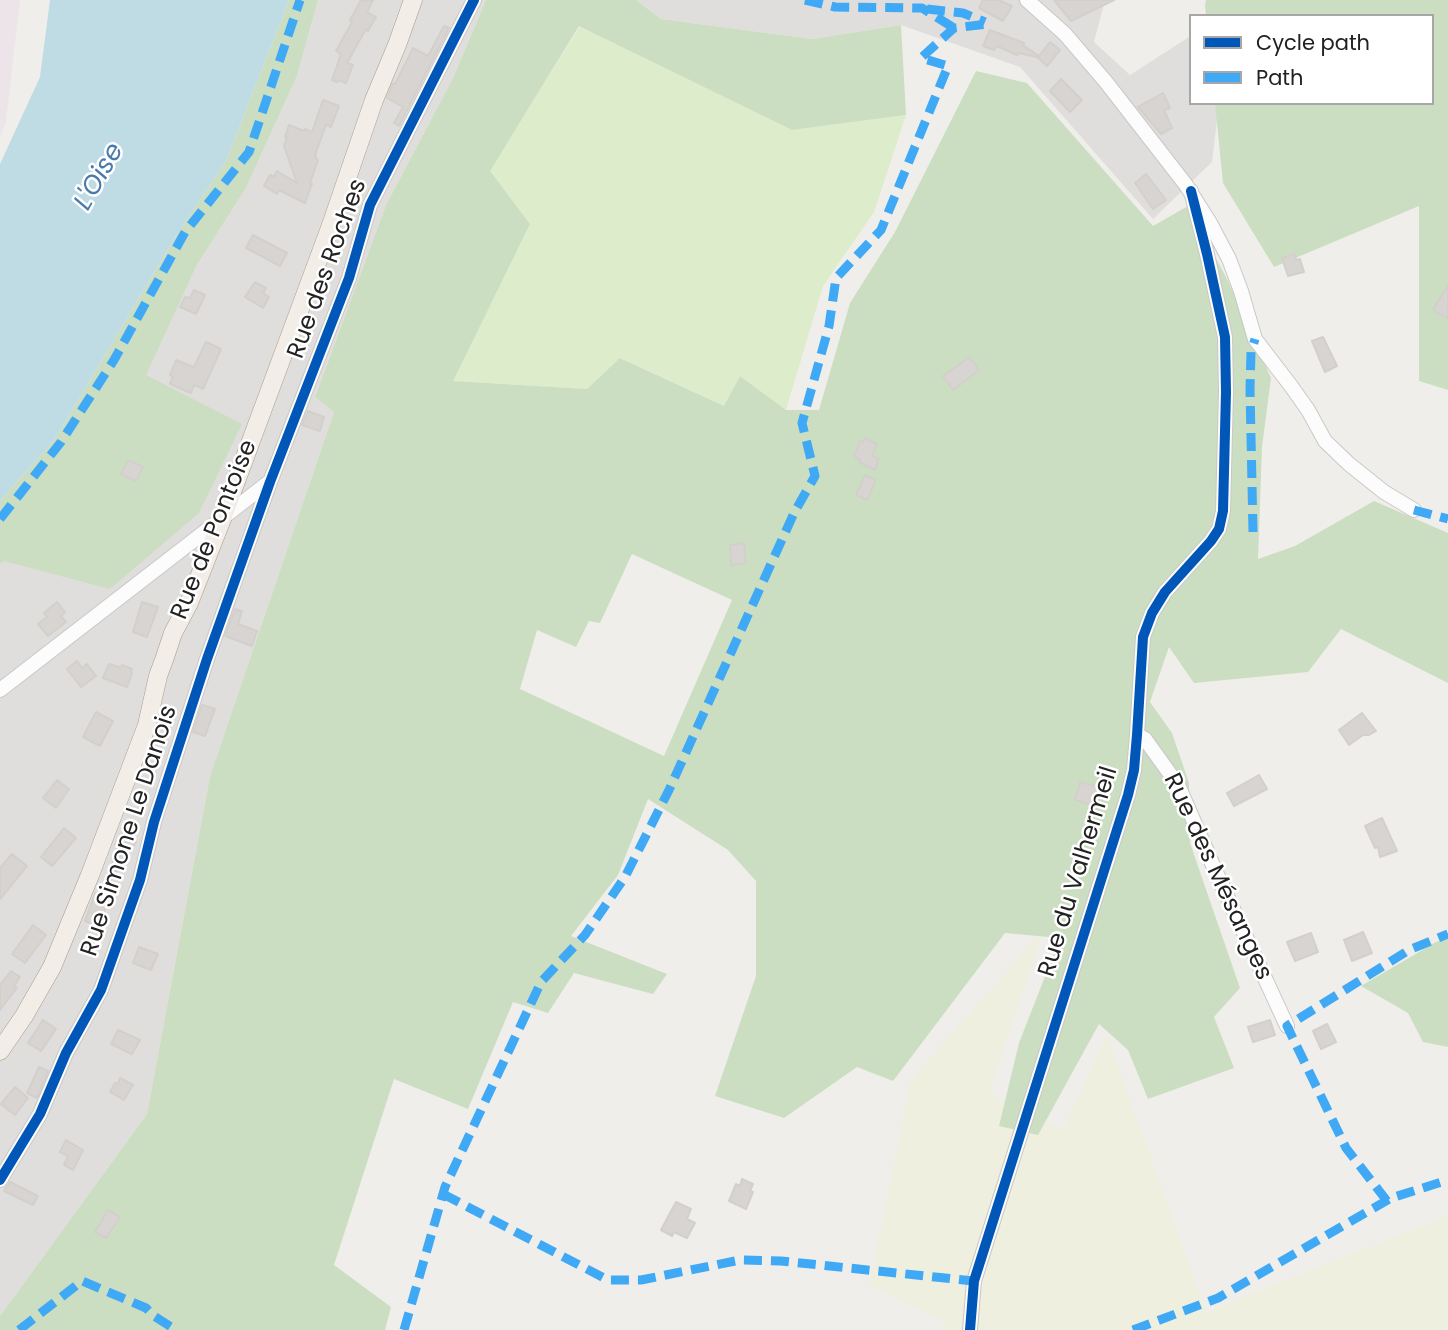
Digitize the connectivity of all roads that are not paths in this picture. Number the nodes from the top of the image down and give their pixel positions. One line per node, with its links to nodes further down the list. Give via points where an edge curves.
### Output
1 (413, 0): 7 (main road, Rue de Pontoise)
2 (474, 0): 5 (street, Rue des Roches, via 370,205 349,278)
3 (1027, 0): 4 (street, Rue du Valhermeil, via 1065,34)
4 (1191, 191): 6 (street, Rue du Valhermeil, via 1229,260 1255,339 1308,410 1325,442 1384,492); 9 (street, Rue du Valhermeil, via 1225,337 1223,512 1212,541 1152,613 1143,637)
5 (270, 482): 7 (street); 12 (street, Rue Simone Le Danois, via 207,659 140,880 100,990 40,1114)
6 (1414, 510)
7 (222, 519): 8 (street); 11 (main road, Rue de Pontoise, via 173,633 147,726 63,943 43,985)
8 (0, 691)
9 (1137, 735): 10 (street, Rue des Mésanges, via 1145,739 1178,785); 13 (street, Rue du Valhermeil, via 1128,795 974,1281)
10 (1287, 1026)
11 (0, 1051)
12 (0, 1180)
13 (970, 1330)

